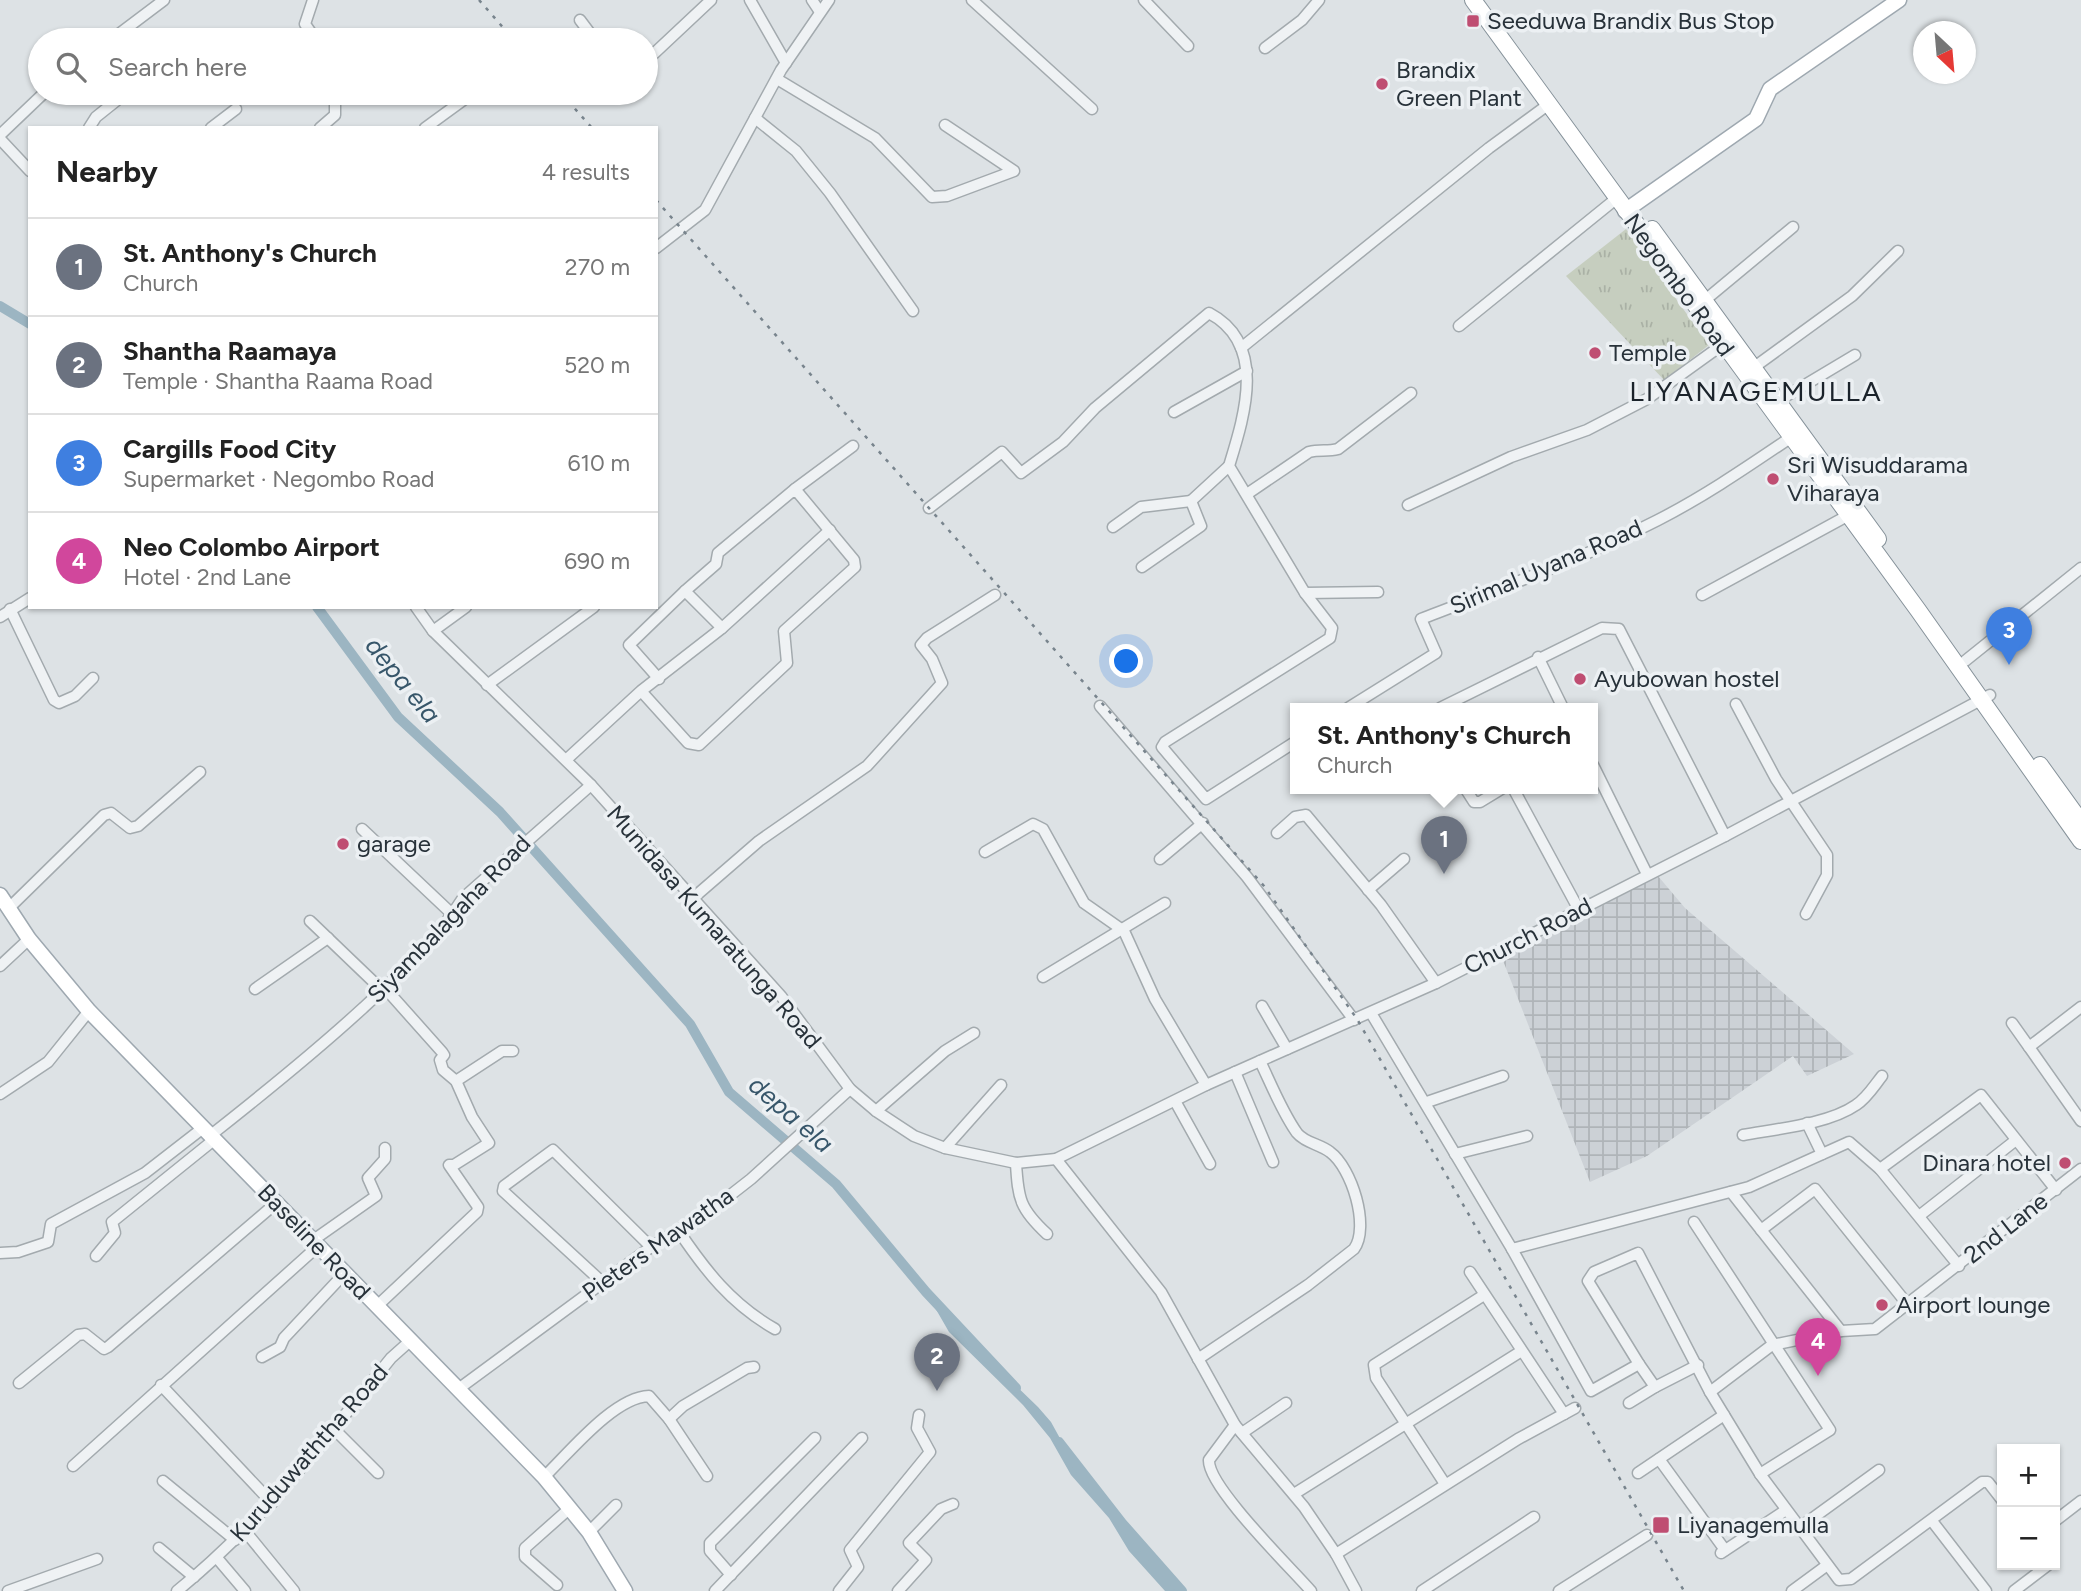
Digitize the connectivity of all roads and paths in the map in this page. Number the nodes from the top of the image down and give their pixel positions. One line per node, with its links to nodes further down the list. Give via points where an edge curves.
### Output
1 (164, 0): 15 (street)
2 (313, 0): 16 (street)
3 (711, 0): 20 (street)
4 (750, 0): 21 (street)
5 (812, 0): 13 (street)
6 (829, 0): 13 (street)
7 (972, 0): 29 (street)
8 (1144, 0): 18 (street)
9 (1319, 0): 19 (street, via 1302,20)
10 (1473, 0): 23 (highway, Negombo Road)
11 (1487, 0): 38 (highway, Negombo Road)
12 (1900, 0): 38 (main road, via 1770,89 1756,119)
13 (820, 12): 21 (street)
14 (580, 20): 17 (street)
15 (127, 28)
16 (308, 28)
17 (586, 28)
18 (1188, 46)
19 (1265, 48)
20 (658, 50)
21 (786, 63): 22 (street)
22 (777, 79): 30 (street); 31 (street, via 875,138 932,197 947,197 1014,171)
23 (1549, 104): 38 (highway, Negombo Road); 46 (street)
24 (32, 105): 36 (street)
25 (111, 105): 32 (street)
26 (335, 105): 34 (street, via 335,115)
27 (457, 105): 35 (street)
28 (236, 109): 33 (street)
29 (1092, 109)
30 (755, 118): 40 (street, via 705,210); 43 (street, via 796,152 830,193)
31 (945, 124)
32 (90, 126)
33 (214, 126)
34 (322, 126)
35 (428, 126)
36 (0, 137): 37 (street)
37 (28, 170)
38 (1625, 205): 42 (highway, Negombo Road); 44 (street); 45 (highway, Negombo Road)
39 (1793, 227): 42 (street)
40 (658, 246)
41 (1898, 251): 48 (street, via 1852,296)
42 (1704, 301): 48 (highway, Negombo Road)
43 (913, 311)
44 (1459, 326)
45 (1722, 345): 53 (highway, Negombo Road); 59 (street, via 1647,399 1587,430 1511,457)
46 (1241, 348): 49 (street); 60 (street, via 1221,319 1209,313 1038,462 1021,473 1002,452)
47 (1855, 355): 51 (street)
48 (1753, 368): 51 (highway, Negombo Road)
49 (1247, 371): 52 (street); 55 (street, via 1242,422)
50 (1411, 393): 57 (street, via 1338,449 1309,452)
51 (1778, 401): 80 (highway, Negombo Road)
52 (1174, 412)
53 (1790, 438): 61 (highway, Negombo Road); 87 (street, Sirimal Uyana Road, via 1656,521 1562,564 1421,619 1436,653)
54 (853, 446): 56 (street)
55 (1229, 466): 57 (street); 58 (street)
56 (795, 489): 63 (street); 66 (street, via 718,554 716,564)
57 (1247, 494): 68 (street)
58 (1191, 501): 62 (street, via 1141,507); 64 (street, via 1201,526)
59 (1408, 505)
60 (929, 508)
61 (1847, 516): 70 (street); 86 (highway, Negombo Road)
62 (1113, 527)
63 (830, 530): 77 (street); 84 (street, via 855,567 784,631 787,663 699,745 688,743)
64 (1142, 567)
65 (2081, 568): 80 (street)
66 (685, 591): 77 (street); 82 (street, via 629,645)
67 (1378, 592): 68 (street)
68 (1305, 593): 93 (street, via 1332,628 1330,639 1162,747 1206,799)
69 (995, 595): 114 (street, via 921,645 942,683 890,744 867,766 759,841)
70 (1702, 595)
71 (28, 599): 72 (street)
72 (10, 609): 76 (street); 81 (street, via 54,700 59,703 75,696)
73 (417, 609): 78 (street, Munidasa Kumaratunga Road)
74 (463, 609): 78 (street)
75 (591, 609): 83 (street)
76 (0, 617)
77 (722, 628): 82 (street)
78 (433, 631): 83 (street, Munidasa Kumaratunga Road)
79 (1538, 657): 85 (street); 90 (street); 106 (street, via 1602,628 1619,629)
80 (1965, 661): 86 (highway, Negombo Road)
81 (93, 678)
82 (659, 679): 84 (street)
83 (487, 685): 94 (street, Munidasa Kumaratunga Road)
84 (640, 691): 94 (street)
85 (1462, 696): 88 (street); 89 (street)
86 (1986, 697): 101 (street, Church Road); 102 (highway, Negombo Road); 107 (highway, Negombo Road)
87 (1356, 703)
88 (1449, 703)
89 (1466, 703)
90 (1561, 703)
91 (1736, 704): 101 (street)
92 (1100, 706): 103 (street)
93 (1290, 745)
94 (567, 759): 97 (street, Munidasa Kumaratunga Road)
95 (200, 772): 116 (street, via 138,826 130,828 111,813 104,815)
96 (1598, 775): 111 (street)
97 (591, 785): 114 (street, Munidasa Kumaratunga Road); 118 (street, Siyambalagaha Road, via 521,844)
98 (1469, 794): 99 (street, via 1474,802)
99 (1491, 794)
100 (1516, 794): 117 (street)
101 (1792, 800): 106 (street, Church Road); 119 (street, via 1827,855 1829,866)
102 (2081, 822)
103 (1203, 823): 109 (street); 133 (street)
104 (362, 829): 118 (street)
105 (1277, 833): 112 (street, via 1296,817 1306,815)
106 (1725, 836): 111 (street, Church Road)
107 (2081, 841)
108 (985, 852): 121 (street, via 1038,824 1084,903)
109 (1160, 859)
110 (1404, 859): 112 (street)
111 (1647, 874): 117 (street, Church Road)
112 (1368, 890): 126 (street)
113 (0, 895): 116 (main road, Baseline Road)
114 (692, 899): 146 (street, Munidasa Kumaratunga Road, via 781,996)
115 (1165, 903): 121 (street)
116 (9, 908): 123 (main road, Baseline Road)
117 (1579, 910): 126 (street, Church Road)
118 (451, 913): 128 (street, Siyambalagaha Road, via 421,957)
119 (1806, 914)
120 (310, 921): 122 (street)
121 (1125, 930): 125 (street); 144 (street, via 1138,964)
122 (328, 938): 127 (street); 128 (street)
123 (29, 939): 124 (street); 131 (main road, Baseline Road)
124 (0, 966)
125 (1044, 977)
126 (1436, 983): 132 (street, Church Road)
127 (255, 989)
128 (384, 989): 143 (street, via 442,1052 443,1070); 153 (street, Siyambalagaha Road, via 309,1057)
129 (1262, 1006): 137 (street)
130 (2081, 1007): 136 (street)
131 (89, 1011): 147 (street, via 48,1062); 153 (main road, Baseline Road)
132 (1371, 1013): 133 (street, Church Road); 149 (street)
133 (1354, 1020): 137 (street, Church Road)
134 (2012, 1023): 136 (street)
135 (974, 1032): 150 (street)
136 (2029, 1047): 151 (street)
137 (1287, 1049): 139 (street, Church Road)
138 (513, 1051): 143 (street, via 502,1051)
139 (1260, 1061): 140 (street, Church Road); 193 (street, via 1298,1134 1333,1153 1355,1189 1360,1242 1308,1285)
140 (1235, 1072): 144 (street, Church Road); 162 (street)
141 (1503, 1076): 149 (street)
142 (1882, 1076): 152 (street, via 1857,1105)
143 (456, 1081): 186 (street, via 489,1143 449,1164 477,1212)
144 (1206, 1084): 148 (street, Church Road)
145 (1001, 1085): 158 (street)
146 (850, 1089): 150 (street, Munidasa Kumaratunga Road); 172 (street, Pieters Mawatha, via 710,1211)
147 (0, 1094)
148 (1175, 1101): 161 (street, Church Road); 164 (street)
149 (1427, 1102): 159 (street)
150 (876, 1111): 158 (street, Munidasa Kumaratunga Road, via 914,1136)
151 (2081, 1121)
152 (1807, 1123): 154 (street); 160 (street)
153 (210, 1134): 169 (main road, Baseline Road); 178 (street, via 51,1224 48,1242); 179 (street, via 112,1222 115,1233)
154 (1743, 1135)
155 (1527, 1136): 159 (street)
156 (2016, 1140): 166 (street, via 1981,1095); 167 (street); 170 (street)
157 (385, 1148): 175 (street, via 385,1159 368,1178 376,1196)
158 (945, 1148): 163 (street, Munidasa Kumaratunga Road)
159 (1455, 1154): 177 (street)
160 (1822, 1154): 166 (street, via 1849,1142); 168 (street)
161 (1056, 1159): 163 (street, Munidasa Kumaratunga Road); 193 (street, via 1161,1292)
162 (1273, 1162)
163 (1016, 1163): 174 (street, via 1020,1202)
164 (1210, 1164)
165 (2081, 1169): 167 (street, 2nd Lane)
166 (1880, 1170): 170 (street)
167 (2056, 1189): 180 (street, 2nd Lane)
168 (1731, 1192): 173 (street); 177 (street)
169 (275, 1204): 175 (main road, Baseline Road); 197 (street, via 108,1347 104,1349 85,1334 78,1335)
170 (1919, 1216): 180 (street)
171 (1694, 1222): 190 (street)
172 (678, 1230): 176 (street, Pieters Mawatha); 187 (street, via 718,1286 749,1314)
173 (1761, 1230): 185 (street, via 1815,1189); 188 (street)
174 (1047, 1234)
175 (314, 1244): 182 (main road, Baseline Road); 198 (street)
176 (652, 1247): 183 (street, Pieters Mawatha); 183 (street, via 554,1150 505,1186 503,1191)
177 (1511, 1249): 194 (street, via 1591,1391)
178 (0, 1253)
179 (96, 1256)
180 (1959, 1266): 185 (street, 2nd Lane)
181 (1470, 1272): 184 (street)
182 (344, 1274): 186 (main road, Baseline Road); 192 (street, via 280,1347)
183 (602, 1282): 200 (street, Pieters Mawatha)
184 (1484, 1296): 191 (street); 209 (street, via 1374,1365 1376,1378)
185 (1908, 1305): 188 (street, 2nd Lane, via 1875,1329)
186 (376, 1307): 189 (main road, Baseline Road)
187 (775, 1328)
188 (1841, 1331): 190 (street, 2nd Lane)
189 (410, 1341): 200 (main road, Baseline Road); 210 (street, Kuruduwaththa Road)
190 (1772, 1345): 201 (street, 2nd Lane); 219 (street, via 1830,1430)
191 (1520, 1352): 205 (street); 209 (street)
192 (261, 1357)
193 (1198, 1359): 211 (street)
194 (1639, 1364): 195 (street, via 1588,1281 1594,1272 1638,1253); 199 (street)
195 (1698, 1365): 199 (street); 201 (street)
196 (754, 1367): 208 (street, via 704,1393)
197 (19, 1383)
198 (161, 1385): 215 (street); 226 (street)
199 (1655, 1387): 203 (street)
200 (457, 1390): 221 (main road, Baseline Road)
201 (1710, 1392): 207 (street)
202 (1286, 1403): 211 (street)
203 (1629, 1403)
204 (1575, 1408): 205 (street)
205 (1564, 1414): 223 (street)
206 (919, 1415): 255 (street, via 917,1428 930,1452 850,1550 858,1567)
207 (1724, 1415): 214 (street); 219 (street)
208 (669, 1419): 220 (street); 221 (street, via 649,1396 636,1396 606,1417)
209 (1407, 1423): 223 (street); 224 (street)
210 (334, 1429): 218 (street); 226 (street, Kuruduwaththa Road)
211 (1239, 1429): 224 (street); 257 (street, via 1209,1460 1210,1473)
212 (815, 1438): 246 (street, via 710,1543 709,1551)
213 (862, 1438): 246 (street)
214 (1659, 1459): 217 (street); 231 (street, via 1722,1552)
215 (73, 1466)
216 (1879, 1470): 235 (street)
217 (1638, 1472)
218 (377, 1473)
219 (1760, 1474): 231 (street)
220 (707, 1476)
221 (544, 1477): 229 (main road, Baseline Road)
222 (163, 1480): 239 (street)
223 (1445, 1484): 241 (street)
224 (1294, 1494): 241 (street)
225 (1997, 1494): 234 (street, via 1988,1482 1982,1482)
226 (272, 1503): 236 (street, Kuruduwaththa Road)
227 (953, 1504): 256 (street, via 941,1508 909,1543 926,1560)
228 (616, 1505): 237 (street)
229 (570, 1508): 237 (main road, Baseline Road); 248 (street, via 525,1548 525,1557)
230 (2078, 1508): 233 (street)
231 (1786, 1510): 235 (street)
232 (1534, 1517): 259 (street)
233 (2060, 1518)
234 (1931, 1521): 244 (street, via 1851,1579 1839,1580); 262 (street)
235 (1799, 1528): 244 (street)
236 (245, 1531): 239 (street, Kuruduwaththa Road); 252 (street)
237 (589, 1532): 253 (main road, Baseline Road)
238 (1647, 1535): 260 (street)
239 (235, 1540): 242 (street, Kuruduwaththa Road)
240 (159, 1548): 247 (street)
241 (1336, 1554): 258 (street)
242 (217, 1558): 247 (street, Kuruduwaththa Road); 251 (street)
243 (97, 1559): 249 (street)
244 (1826, 1566): 261 (street)
245 (2041, 1570): 263 (street)
246 (731, 1575): 254 (street)
247 (194, 1577): 250 (street, Kuruduwaththa Road)
248 (557, 1585)
249 (8, 1591)
250 (177, 1591)
251 (245, 1591)
252 (294, 1591)
253 (625, 1591)
254 (715, 1591)
255 (839, 1591)
256 (898, 1591)
257 (1311, 1591)
258 (1356, 1591)
259 (1422, 1591)
260 (1559, 1591)
261 (1792, 1591)
262 (1986, 1591)
263 (2014, 1591)

